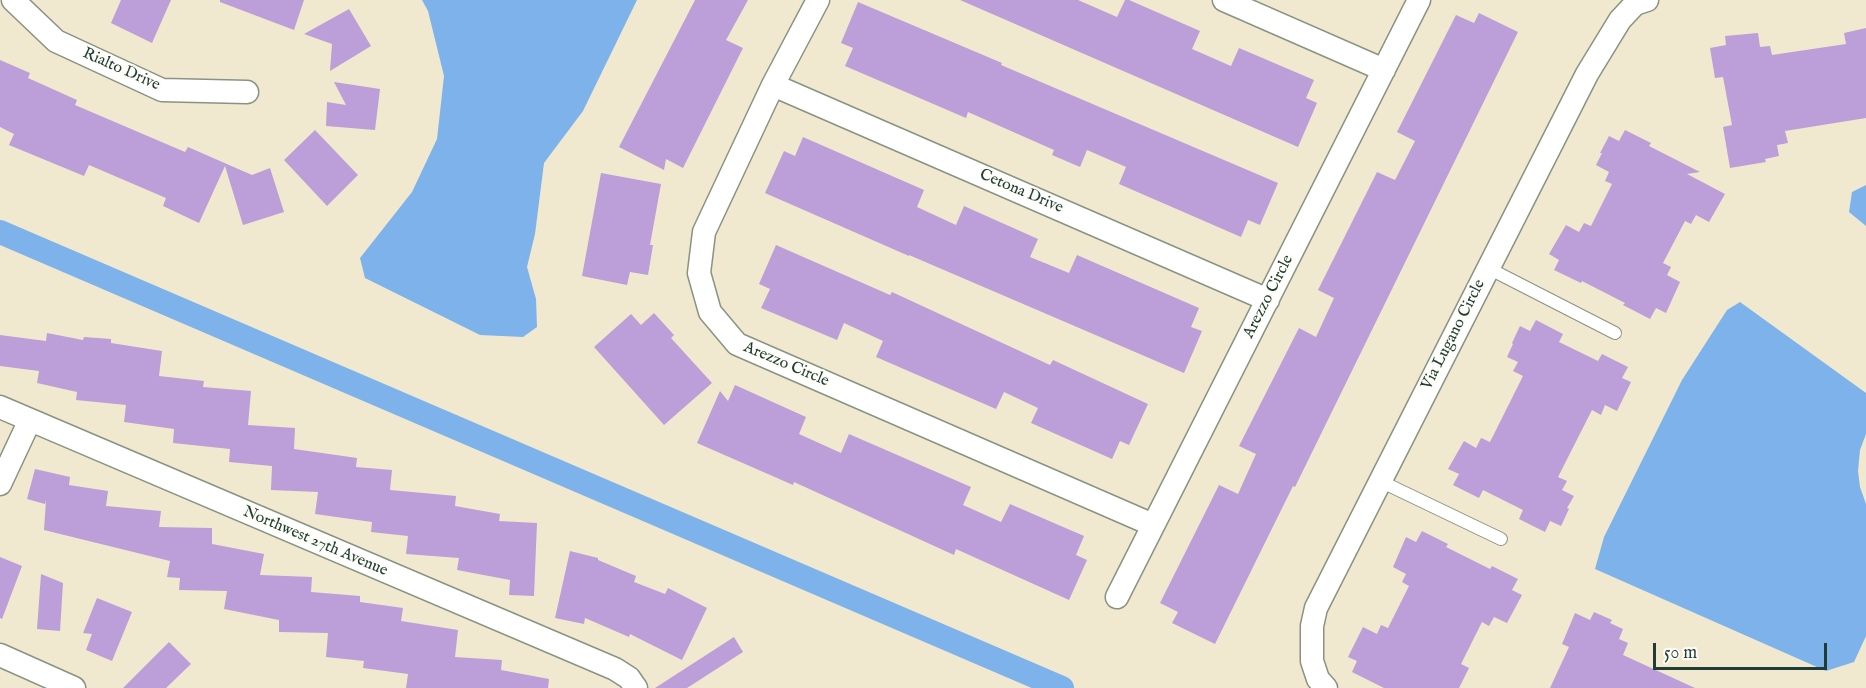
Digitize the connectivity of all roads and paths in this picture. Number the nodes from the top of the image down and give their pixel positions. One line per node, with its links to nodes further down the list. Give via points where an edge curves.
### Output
1 (13, 0): 9 (street, Rialto Drive, via 56,41 162,90)
2 (818, 0): 8 (street, Arezzo Circle)
3 (1419, 0): 7 (street, Arezzo Circle)
4 (1647, 0): 10 (street, Via Lugano Circle, via 1635,4 1608,37)
5 (1230, 1): 6 (street)
6 (1266, 8): 7 (street)
7 (1384, 70): 11 (street, Arezzo Circle)
8 (773, 85): 11 (street, Cetona Drive); 17 (street, Arezzo Circle, via 704,232 699,273 710,312 737,344)
9 (247, 92)
10 (1488, 268): 12 (lane); 15 (street, Via Lugano Circle)
11 (1268, 300): 17 (street, Arezzo Circle)
12 (1615, 333)
13 (0, 407): 14 (street, Northwest 27th Avenue)
14 (30, 420): 16 (street); 21 (street, Northwest 27th Avenue, via 615,669)
15 (1380, 481): 18 (lane); 23 (street, Via Lugano Circle, via 1316,608 1312,661)
16 (0, 484)
17 (1153, 525): 19 (street, Arezzo Circle)
18 (1501, 539)
19 (1117, 597)
20 (0, 655): 22 (street)
21 (632, 683)
22 (74, 688)
23 (1326, 688)

